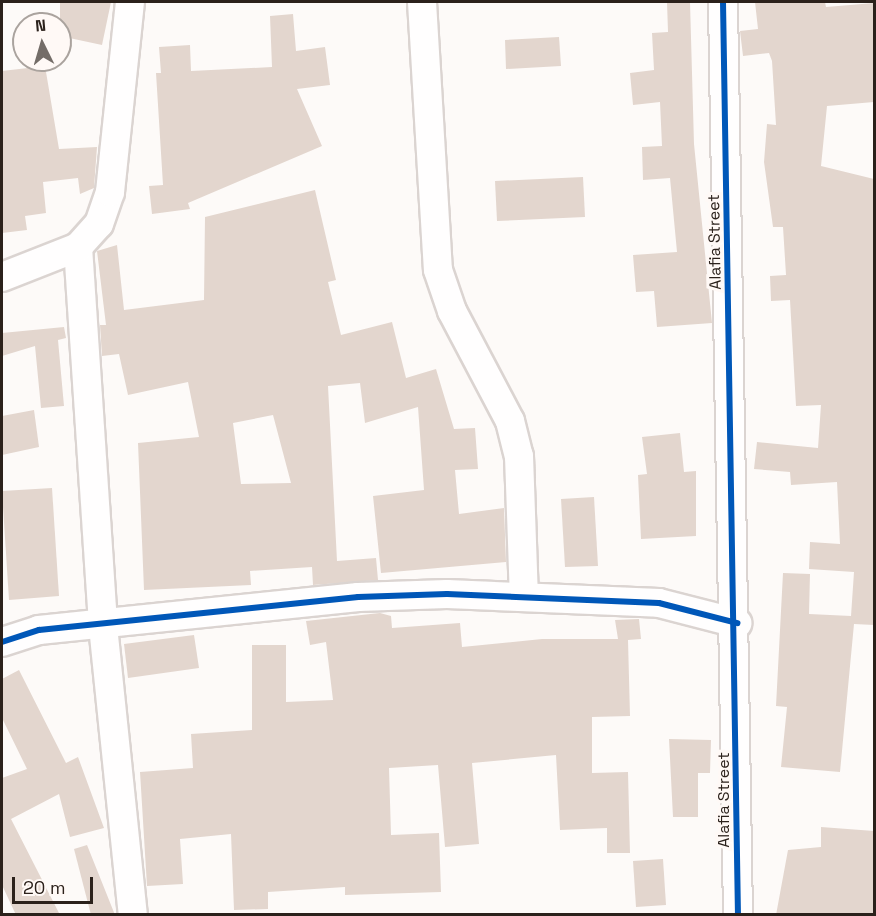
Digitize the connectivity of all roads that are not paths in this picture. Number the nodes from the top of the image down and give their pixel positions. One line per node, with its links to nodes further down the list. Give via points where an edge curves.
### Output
1 (130, 2): 4 (street, via 110,192 99,224)
2 (422, 2): 6 (street, via 438,270 452,311 510,421 519,456)
3 (723, 2): 7 (street, Alafia Street)
4 (78, 247): 5 (street); 8 (street)
5 (2, 277)
6 (524, 596): 7 (street, via 659,603); 8 (street, via 358,597)
7 (737, 622): 11 (street, Alafia Street)
8 (103, 627): 9 (street, via 39,630); 10 (street)
9 (2, 642)
10 (133, 915)
11 (738, 915)

